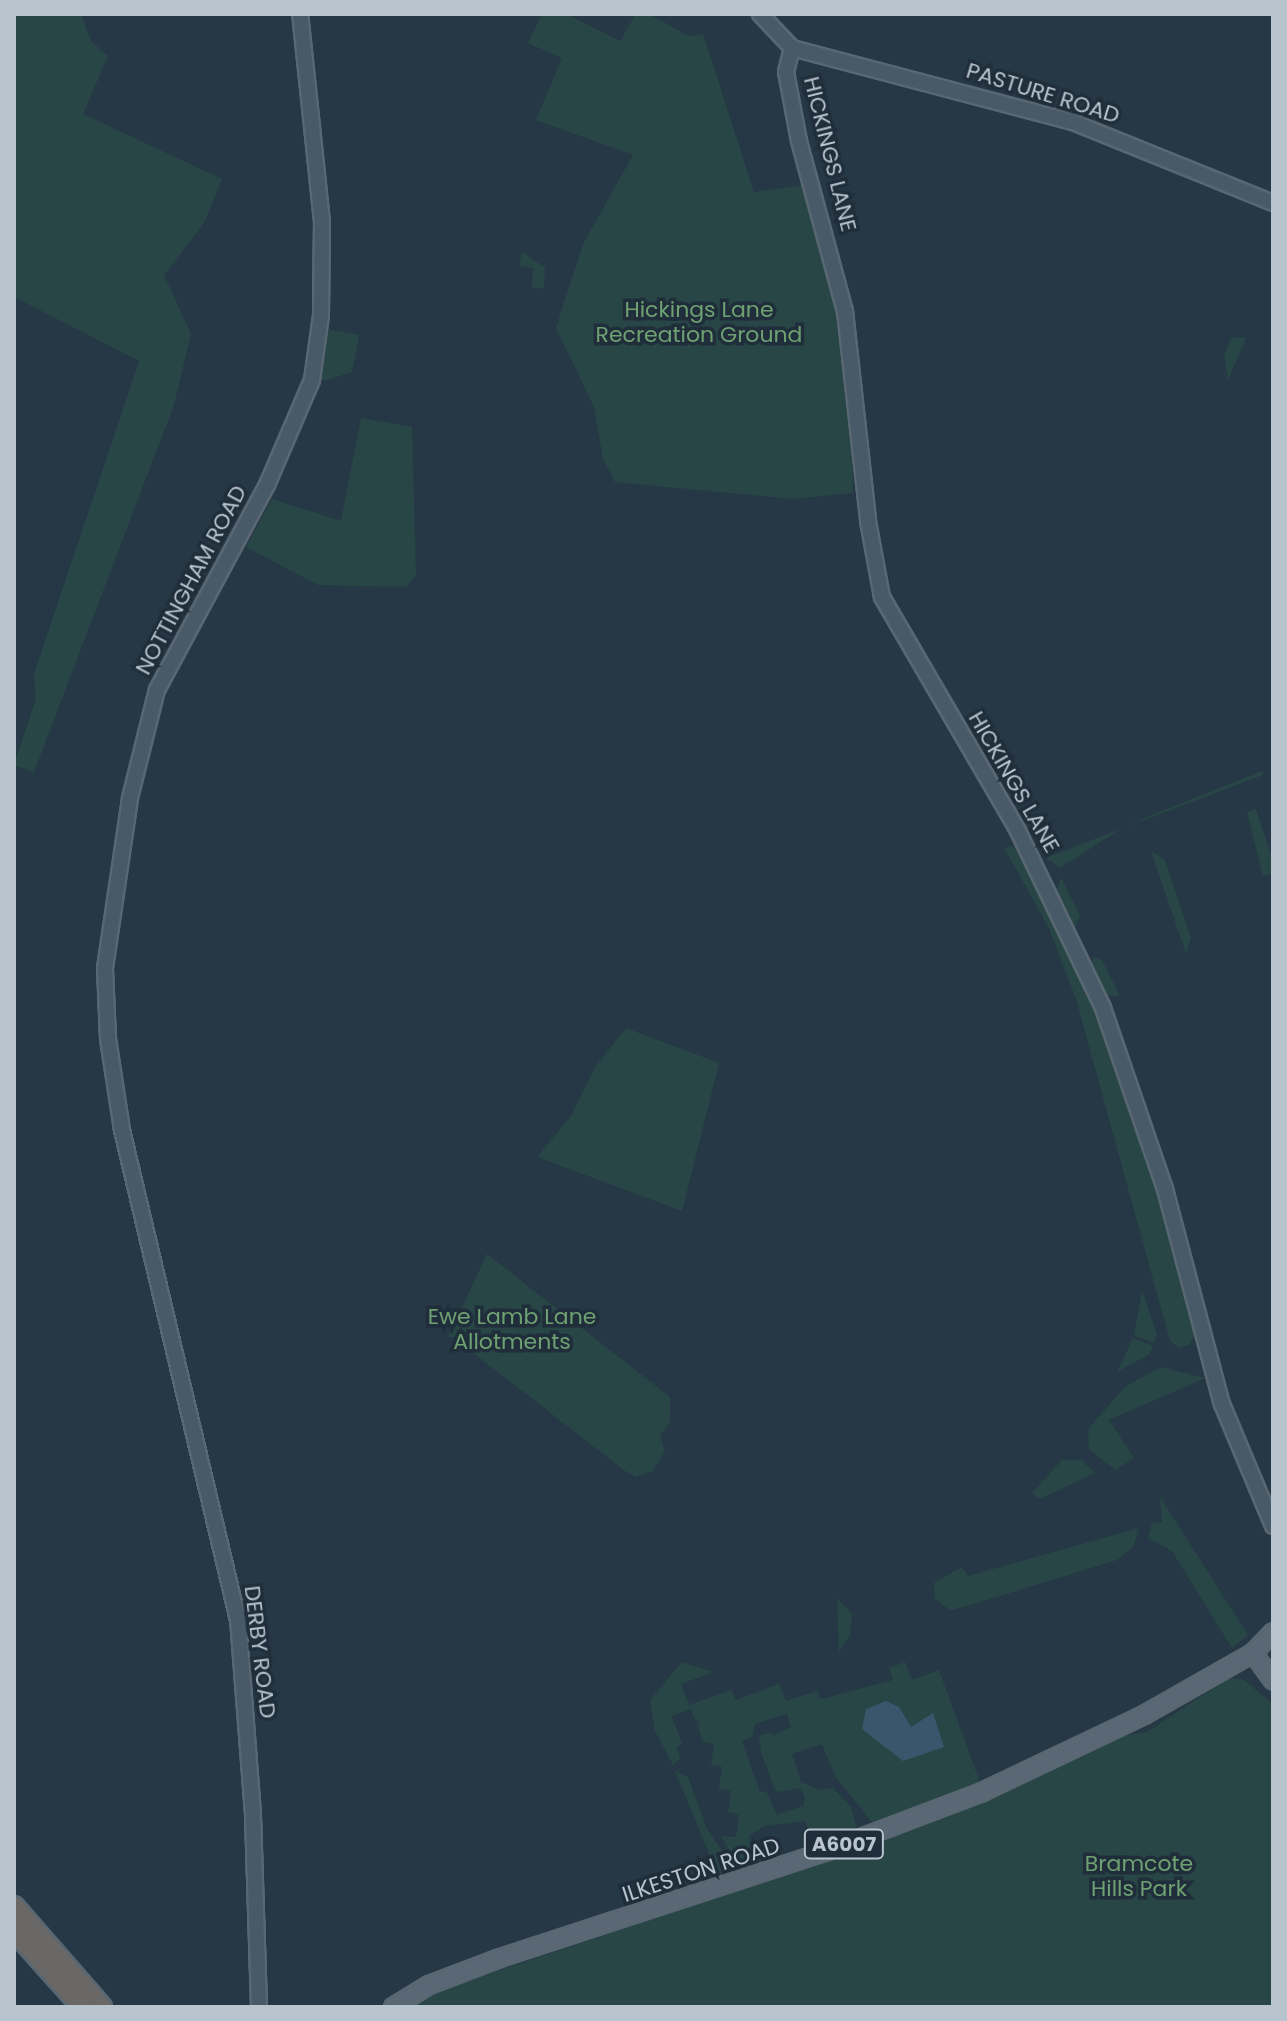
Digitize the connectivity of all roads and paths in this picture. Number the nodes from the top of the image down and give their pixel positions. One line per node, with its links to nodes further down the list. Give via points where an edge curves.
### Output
1 (300, 14): 5 (main road, NOTTINGHAM ROAD, via 313,93 322,222 321,315 312,380 273,474 157,690 130,798 107,936 108,1038 122,1130 148,1253)
2 (760, 14): 3 (main road)
3 (792, 48): 4 (main road, PASTURE ROAD, via 1075,123); 6 (main road, HICKINGS LANE, via 786,72 845,311 868,521 882,597 1018,831 1103,1008 1165,1189 1222,1404)
4 (1273, 203)
5 (167, 1310): 14 (main road, DERBY ROAD, via 238,1620 253,1814)
6 (1273, 1526)
7 (1273, 1632): 8 (main road, ILKESTON ROAD / A6007)
8 (1253, 1653): 9 (main road); 15 (main road, ILKESTON ROAD / A6007, via 1144,1715 982,1792 815,1855 500,1958 429,1985)
9 (1273, 1681)
10 (14, 1906): 13 (highway)
11 (14, 1931): 12 (highway)
12 (82, 2007)
13 (102, 2007)
14 (259, 2007)
15 (393, 2007)

